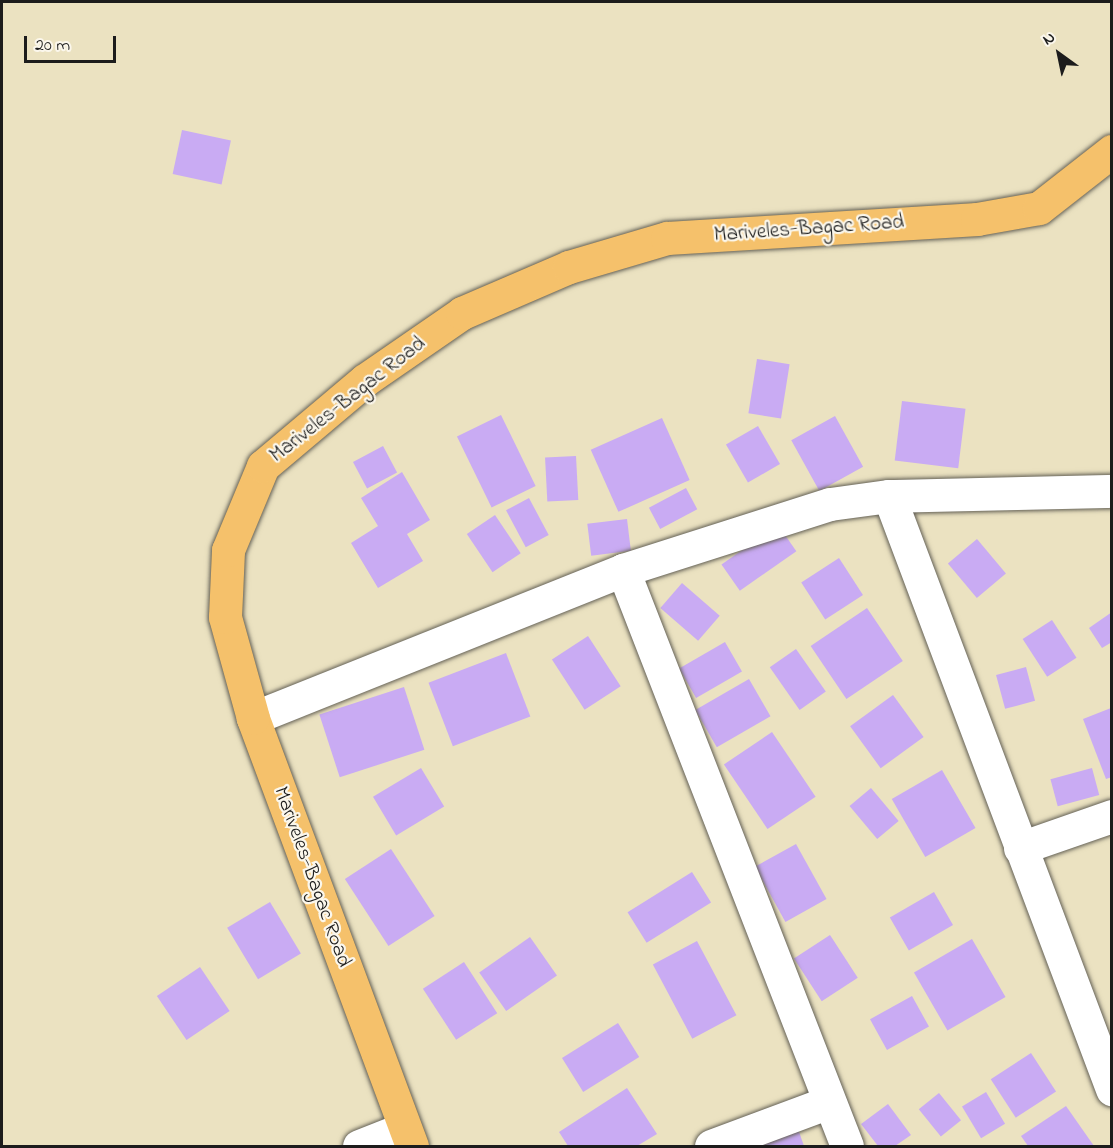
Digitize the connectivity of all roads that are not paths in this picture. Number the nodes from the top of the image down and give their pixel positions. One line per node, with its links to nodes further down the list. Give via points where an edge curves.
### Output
1 (1112, 151): 5 (main road, Mariveles-Bagac Road, via 1040,208 977,219 667,238 569,267 462,313 365,380 263,466 228,550 225,617)
2 (1112, 491): 3 (street)
3 (889, 496): 4 (street, via 830,504); 7 (street)
4 (622, 570): 5 (street); 9 (street)
5 (253, 718): 10 (main road, Mariveles-Bagac Road)
6 (1112, 816): 7 (street)
7 (1020, 848): 8 (street)
8 (1112, 1089)
9 (829, 1102): 12 (street); 13 (street)
10 (409, 1137): 11 (street)
11 (359, 1146)
12 (711, 1146)
13 (847, 1146)

